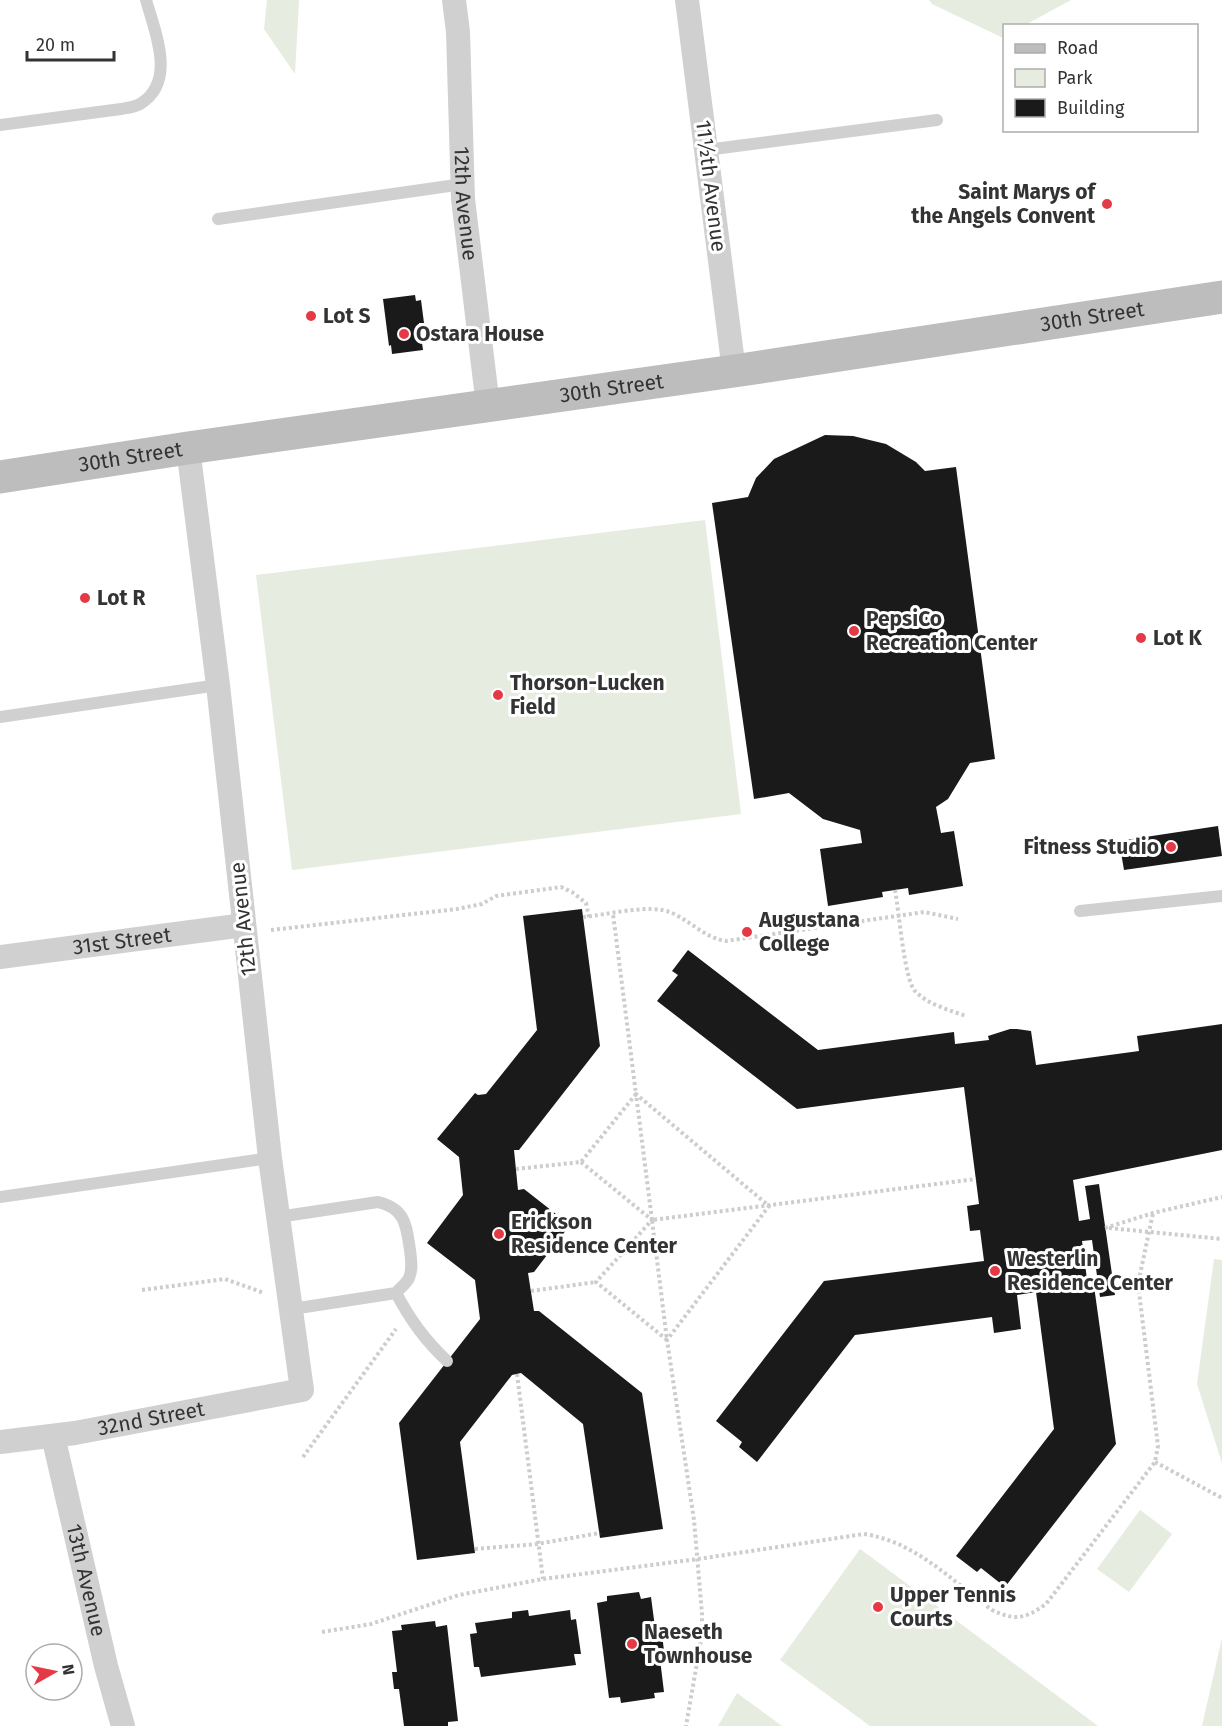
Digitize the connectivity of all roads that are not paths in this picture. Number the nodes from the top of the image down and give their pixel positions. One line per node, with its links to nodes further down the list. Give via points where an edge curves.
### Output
1 (146, 0): 5 (lane, via 161,71 158,85 139,105)
2 (454, 0): 7 (street, 12th Avenue)
3 (687, 0): 6 (street, 11½th Avenue)
4 (937, 120): 6 (lane)
5 (0, 125)
6 (706, 150): 10 (street, 11½th Avenue)
7 (463, 184): 8 (lane); 11 (street, 12th Avenue)
8 (218, 219)
9 (1222, 297): 10 (street, 30th Street)
10 (734, 371): 11 (street, 30th Street)
11 (488, 406): 12 (street, 30th Street)
12 (188, 448): 13 (street, 30th Street); 14 (street, 12th Avenue)
13 (0, 477)
14 (218, 685): 15 (lane); 18 (street, 12th Avenue)
15 (0, 717)
16 (1222, 896): 17 (lane)
17 (1080, 911)
18 (244, 929): 19 (street, 31st Street); 20 (street, 12th Avenue)
19 (0, 957)
20 (270, 1158): 21 (lane); 22 (street, 12th Avenue)
21 (0, 1197)
22 (279, 1217): 23 (lane, via 378,1202 391,1206 406,1224 412,1266 410,1277); 24 (street, 12th Avenue)
23 (396, 1293): 24 (lane); 25 (lane, via 425,1340)
24 (291, 1306): 26 (street, 12th Avenue)
25 (447, 1361)
26 (302, 1390): 27 (street, 32nd Street)
27 (53, 1436): 28 (street, 32nd Street); 29 (street, 13th Avenue)
28 (0, 1442)
29 (123, 1726)

